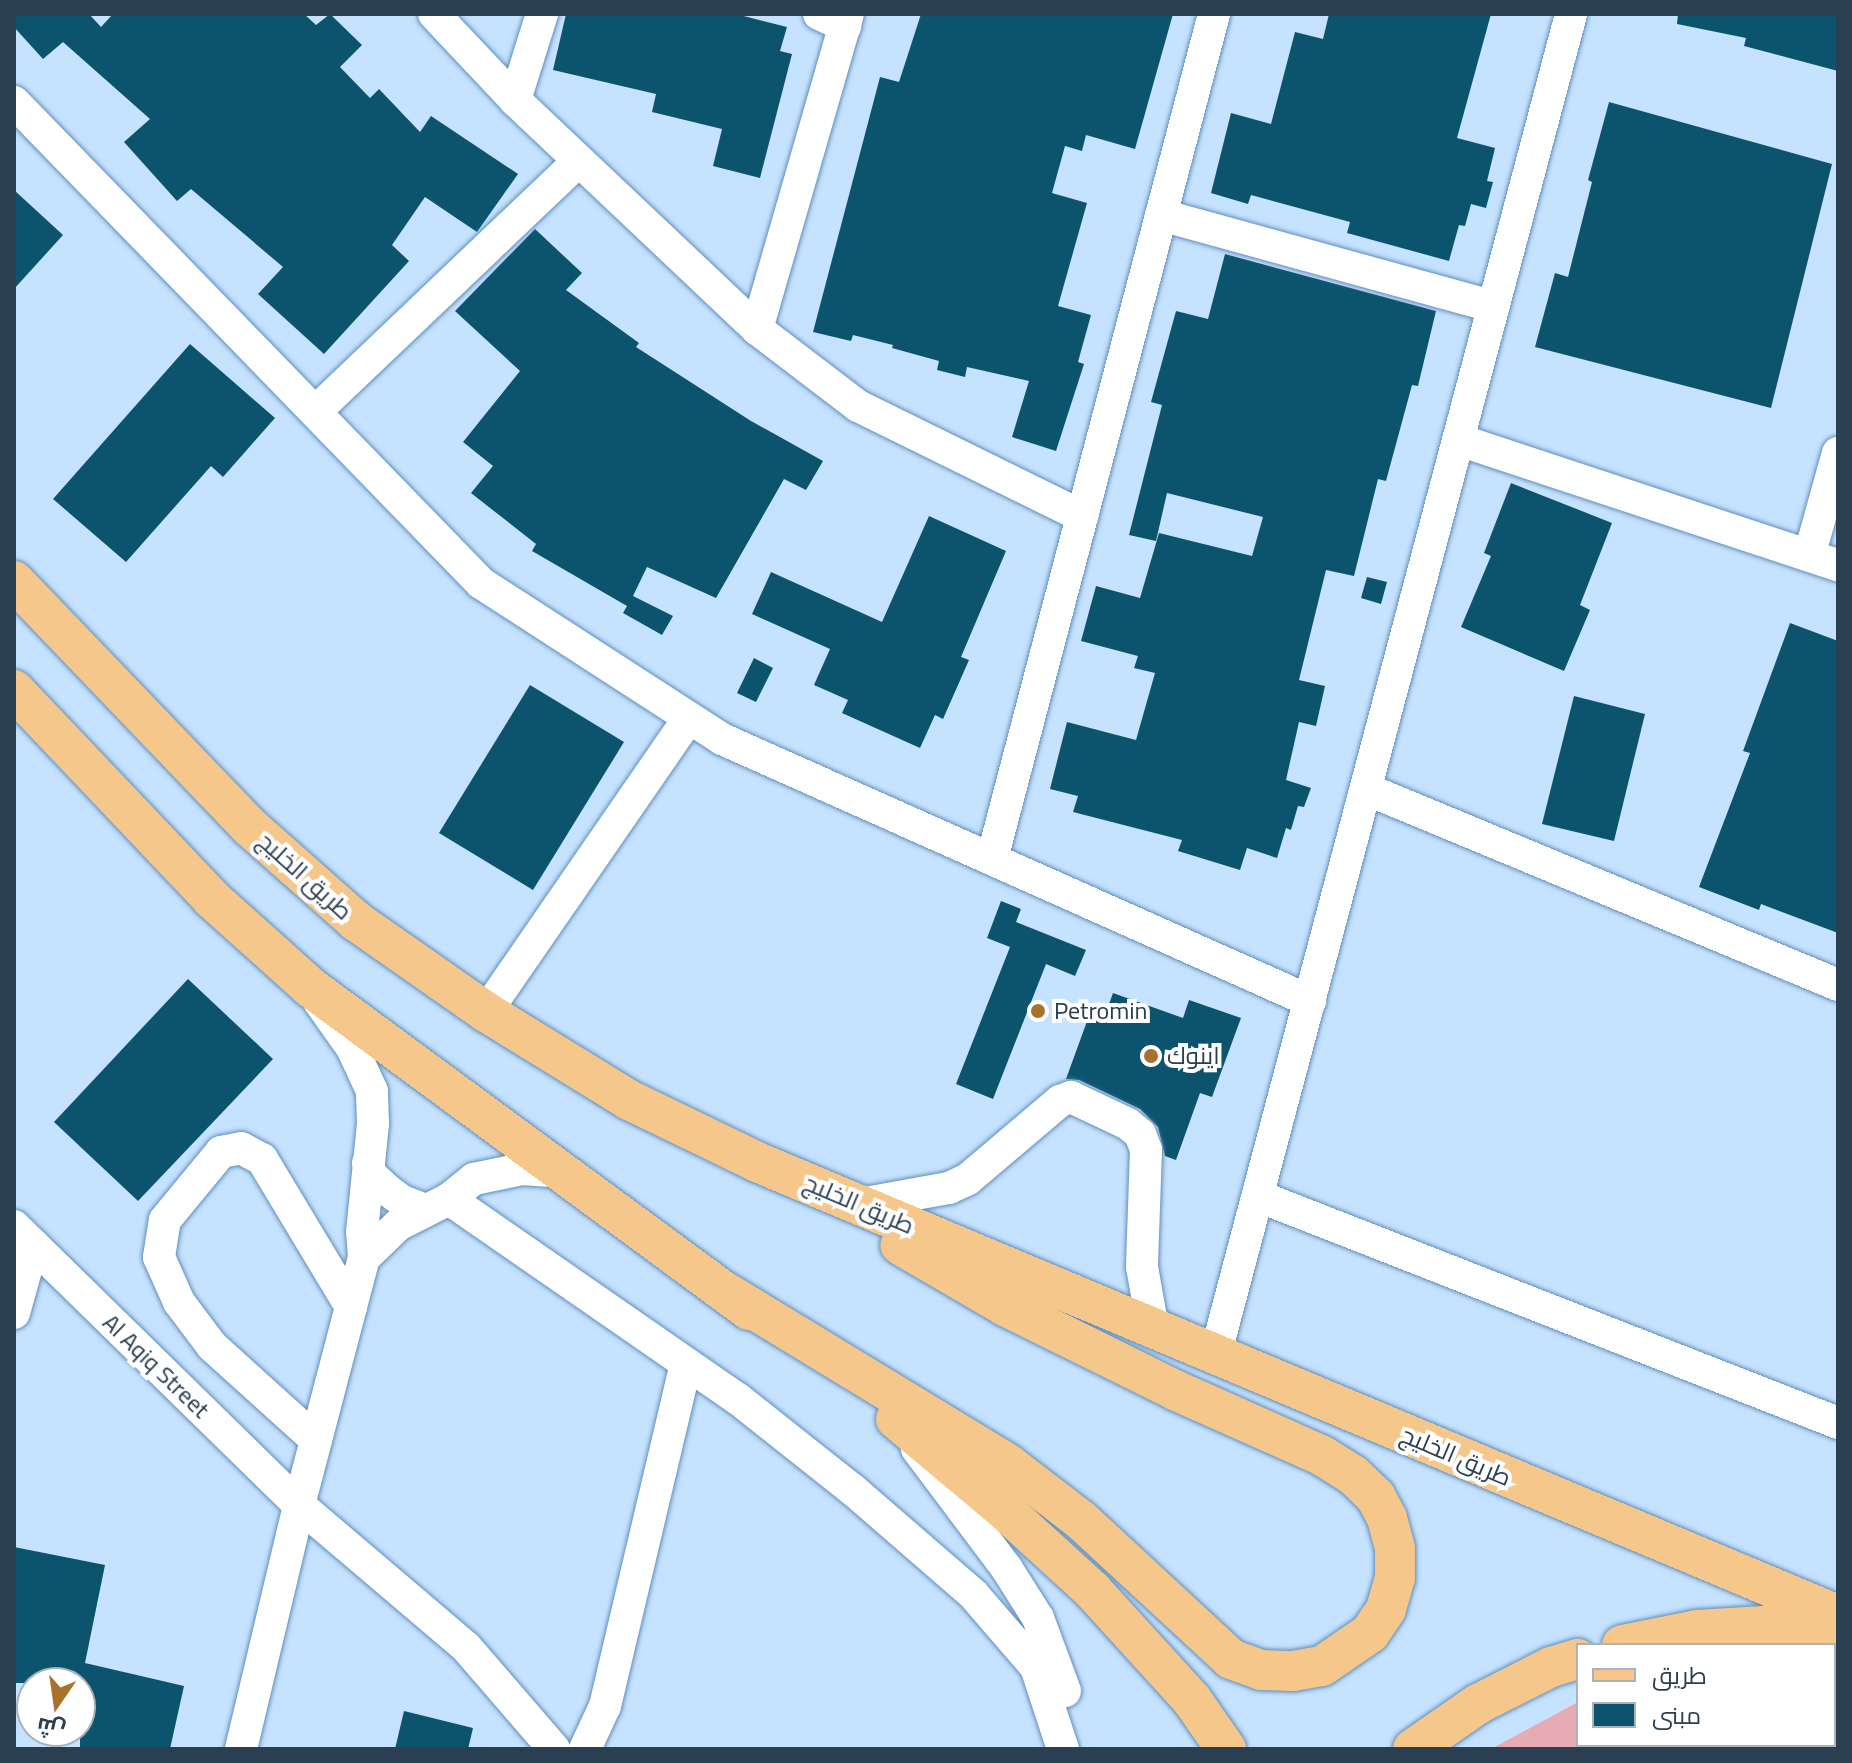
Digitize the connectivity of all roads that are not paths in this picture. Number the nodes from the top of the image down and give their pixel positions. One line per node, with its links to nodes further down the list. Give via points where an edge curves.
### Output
1 (434, 14): 6 (street)
2 (542, 14): 6 (street)
3 (1214, 14): 9 (street)
4 (1571, 14): 10 (street)
5 (837, 18): 11 (street)
6 (515, 100): 8 (street)
7 (14, 102): 12 (street)
8 (579, 161): 11 (street); 12 (street)
9 (1161, 215): 10 (street); 15 (street)
10 (1494, 307): 13 (street)
11 (757, 329): 15 (street, via 858,406)
12 (315, 412): 19 (street, via 481,583)
13 (1459, 440): 16 (street); 20 (street)
14 (1838, 453): 16 (street)
15 (1082, 516): 21 (street)
16 (1824, 559)
17 (14, 581): 25 (main road, طريق الخليج, via 250,827 356,921)
18 (14, 690): 23 (main road, via 212,899)
19 (689, 718): 21 (street, via 722,739); 25 (street)
20 (1366, 789): 22 (street); 24 (street)
21 (992, 859): 24 (street)
22 (1838, 985)
23 (310, 987): 27 (street, via 352,1048 372,1091); 28 (main road)
24 (1310, 1001): 29 (street)
25 (486, 1012): 26 (main road, طريق الخليج, via 629,1100)
26 (757, 1162): 31 (main road, طريق الخليج); 34 (main road, via 1005,1306 1353,1475 1376,1497 1395,1548 1395,1578 1386,1609 1370,1633 1322,1666 1261,1670 1231,1659 1082,1521 1008,1464)
27 (368, 1163): 30 (street, via 371,1175 402,1201); 33 (street)
28 (561, 1172): 30 (street, via 495,1173 474,1179); 34 (main road)
29 (1258, 1196): 38 (street); 41 (street)
30 (437, 1204): 33 (street, via 398,1225); 39 (street)
31 (860, 1204): 37 (main road, طريق الخليج); 37 (street, via 949,1188 968,1179 1071,1097 1128,1124 1140,1134 1146,1150 1142,1267)
32 (23, 1236): 36 (street); 43 (street, Al Aqiq Street)
33 (364, 1258): 35 (street)
34 (727, 1293): 40 (main road)
35 (351, 1307): 42 (street); 42 (street, via 262,1159 241,1148 221,1152 165,1220 159,1257 179,1302 212,1346)
36 (14, 1313)
37 (1153, 1329): 38 (main road, طريق الخليج)
38 (1215, 1356): 44 (main road, طريق الخليج)
39 (686, 1364): 50 (street, via 605,1706); 51 (street, via 853,1490 973,1594 1036,1667)
40 (891, 1415): 52 (street, via 1038,1618 1066,1692); 53 (main road, via 1092,1590 1192,1700)
41 (1838, 1423)
42 (316, 1440): 43 (street)
43 (299, 1505): 48 (street); 49 (street, Al Aqiq Street, via 466,1647)
44 (1838, 1615)
45 (1838, 1633): 46 (main road, via 1763,1626 1697,1630)
46 (1632, 1643)
47 (1576, 1660): 54 (main road, via 1478,1704)
48 (241, 1749)
49 (554, 1749)
50 (585, 1749)
51 (1063, 1749)
52 (1077, 1749)
53 (1226, 1749)
54 (1413, 1749)

